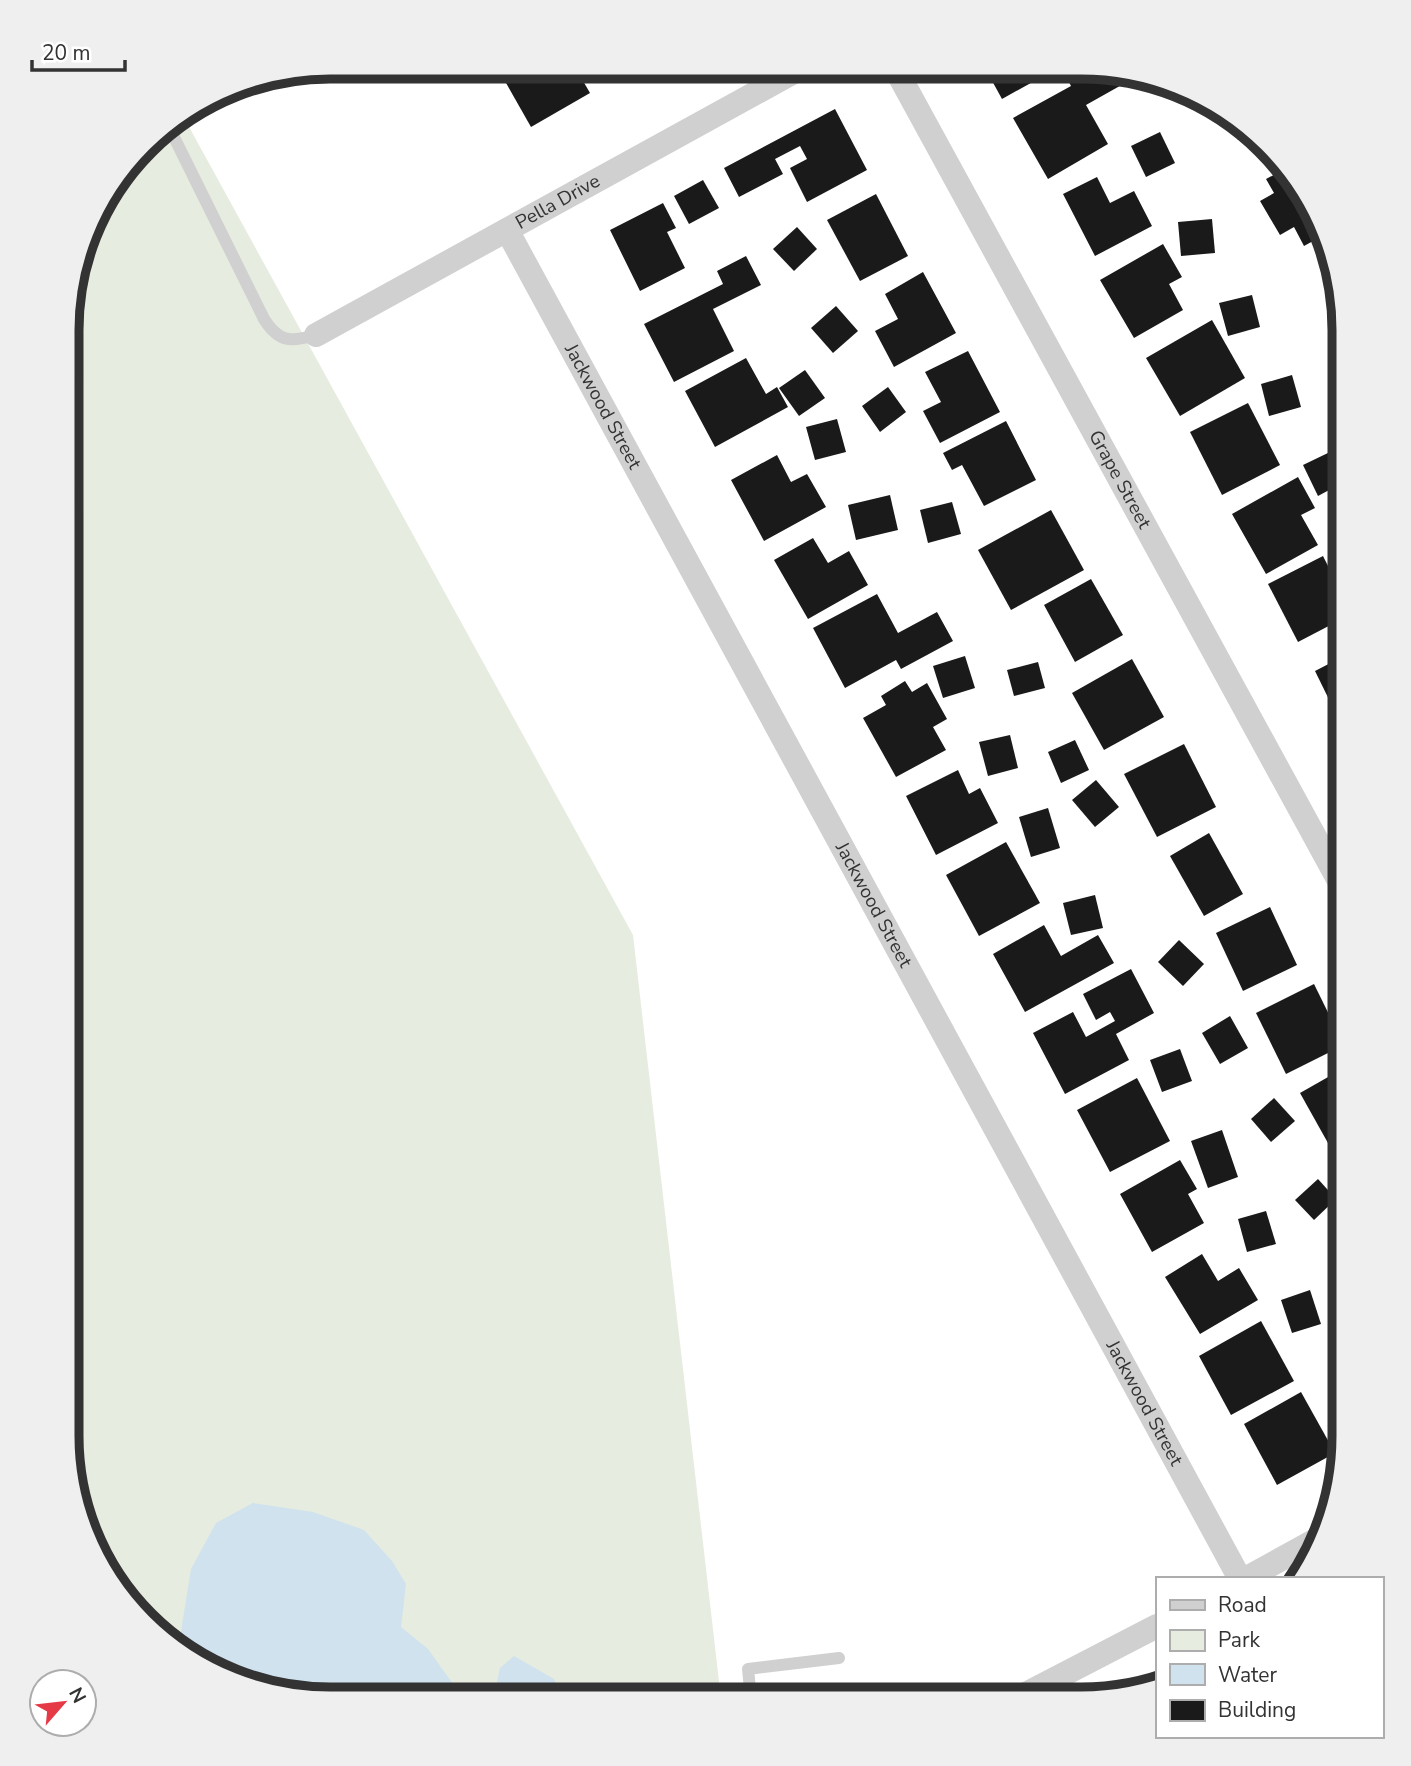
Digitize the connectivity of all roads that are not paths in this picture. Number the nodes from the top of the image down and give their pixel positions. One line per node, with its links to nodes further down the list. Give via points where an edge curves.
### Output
1 (781, 79): 4 (street, Pella Drive)
2 (901, 79): 6 (street, Grape Street)
3 (173, 134): 5 (lane, via 274,334 286,339)
4 (507, 230): 5 (street, Pella Drive); 8 (street, Jackwood Street)
5 (316, 335)
6 (1332, 868)
7 (1307, 1545): 9 (street)
8 (1242, 1577)
9 (1247, 1577)
10 (1156, 1627): 13 (street)
11 (839, 1658): 12 (lane, via 748,1669)
12 (750, 1687)
13 (1039, 1687)

